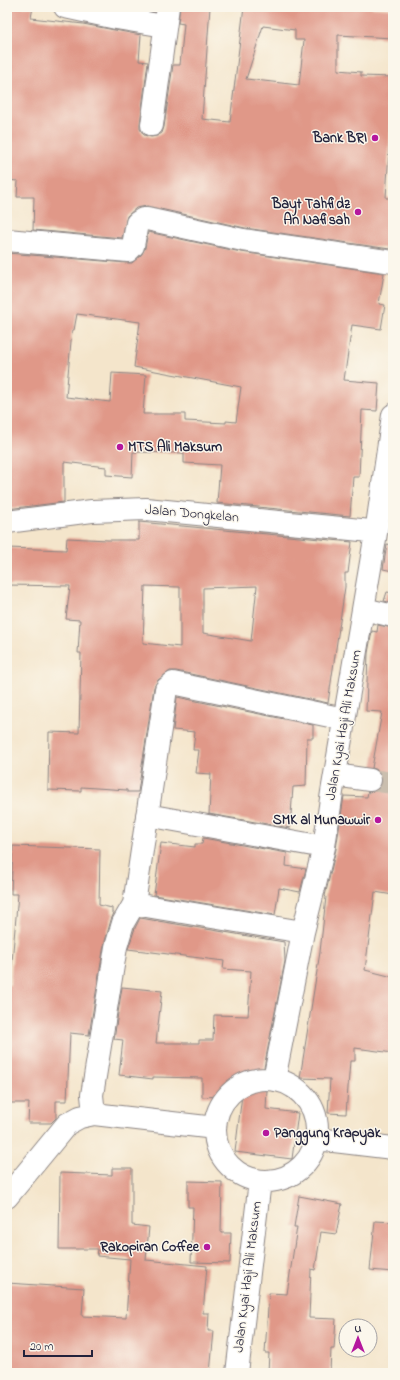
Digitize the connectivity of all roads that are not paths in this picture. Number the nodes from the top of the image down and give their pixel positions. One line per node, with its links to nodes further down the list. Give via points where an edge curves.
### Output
1 (65, 7): 2 (street)
2 (117, 13): 3 (street)
3 (167, 16): 4 (street)
4 (152, 125)
5 (7, 240): 6 (street, via 128,251 133,246 137,223 147,219 243,240)
6 (393, 262)
7 (393, 415): 9 (street, Jalan Kyai Haji Ali Maksum)
8 (7, 522): 9 (street, Jalan Dongkelan, via 92,511 146,509)
9 (376, 533): 10 (street, Jalan Kyai Haji Ali Maksum)
10 (364, 609): 11 (street); 12 (street, Jalan Kyai Haji Ali Maksum)
11 (393, 616)
12 (344, 719): 13 (street, Jalan Kyai Haji Ali Maksum); 15 (street, via 173,683 166,689)
13 (335, 775): 14 (street); 16 (street, Jalan Kyai Haji Ali Maksum)
14 (370, 780)
15 (147, 814): 16 (street); 17 (street)
16 (324, 847): 18 (street, Jalan Kyai Haji Ali Maksum)
17 (134, 904): 18 (street); 20 (street, via 123,923 116,947 92,1095)
18 (303, 932): 19 (street, Jalan Kyai Haji Ali Maksum)
19 (274, 1080): 21 (street, via 262,1079 238,1087 221,1104); 22 (street, via 293,1086 307,1099 318,1125)
20 (94, 1114): 21 (street); 25 (street, via 80,1117 67,1124)
21 (214, 1128): 24 (street, via 218,1149 230,1168 249,1179)
22 (317, 1139): 23 (street); 24 (street, via 309,1159 292,1175 282,1180)
23 (393, 1148)
24 (260, 1181): 26 (street, Jalan Kyai Haji Ali Maksum)
25 (7, 1197)
26 (237, 1373)

